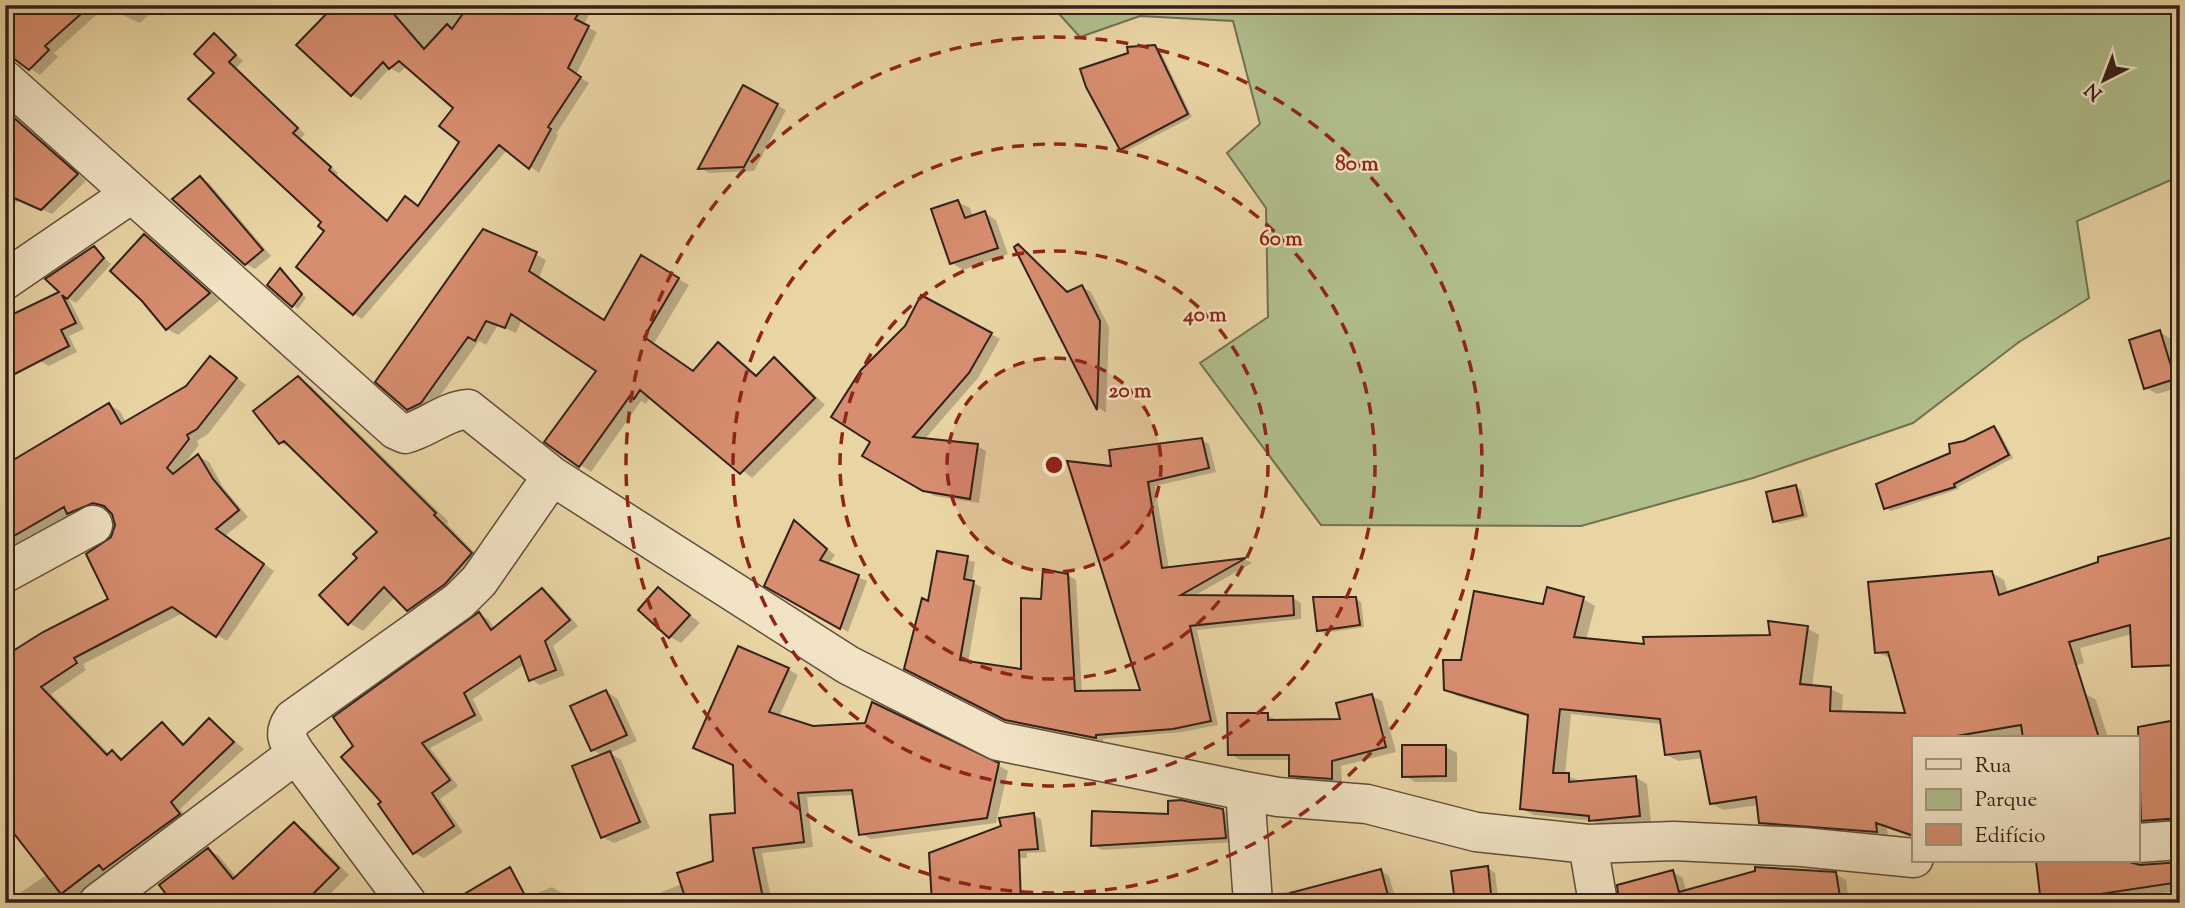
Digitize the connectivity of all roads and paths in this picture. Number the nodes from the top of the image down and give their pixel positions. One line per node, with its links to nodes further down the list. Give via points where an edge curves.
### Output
1 (5, 80): 2 (street)
2 (131, 194): 3 (street); 4 (street, via 396,430 405,435 455,410 468,409)
3 (5, 280)
4 (552, 476): 7 (street, via 479,581 459,601 293,719 286,738); 8 (street, via 848,665 975,732 998,741)
5 (93, 525): 6 (street)
6 (5, 573)
7 (296, 754): 13 (street); 14 (street)
8 (1245, 791): 11 (street, via 1367,804 1476,832); 15 (street)
9 (2180, 840): 10 (street)
10 (2140, 843)
11 (1588, 844): 12 (street, via 1764,845); 16 (street)
12 (1912, 859)
13 (98, 903)
14 (407, 903)
15 (1253, 903)
16 (1598, 903)

